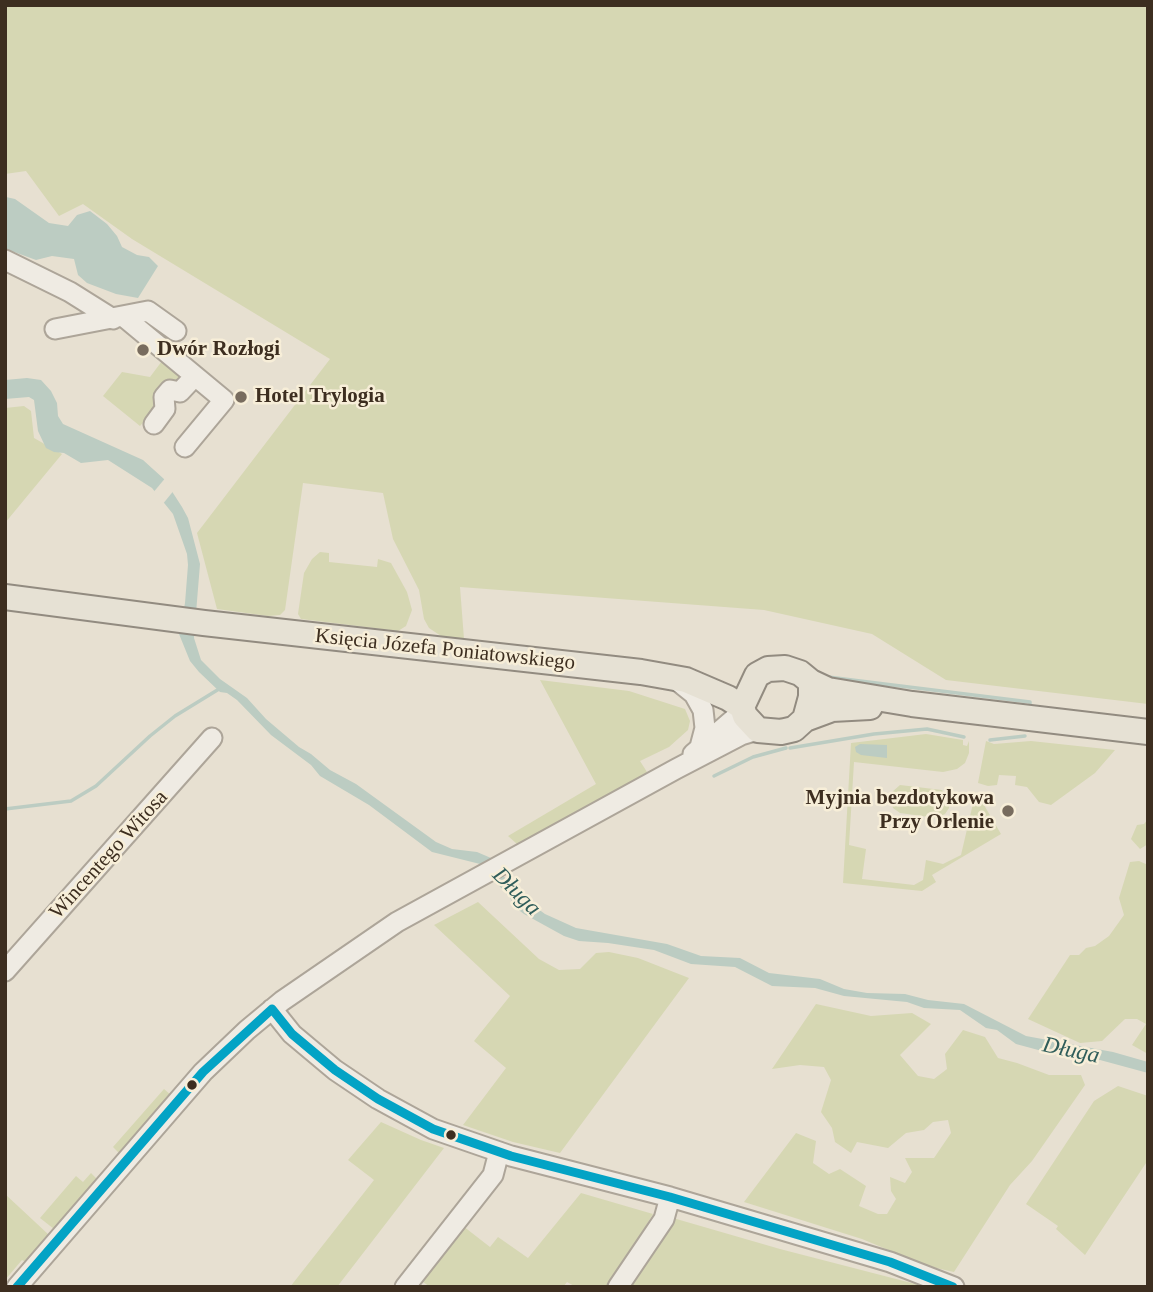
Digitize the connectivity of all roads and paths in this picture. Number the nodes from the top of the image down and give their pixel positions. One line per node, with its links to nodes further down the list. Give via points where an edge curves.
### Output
1 (5, 260): 2 (street)
2 (118, 318): 3 (street); 4 (street, via 148,311); 5 (street)
3 (55, 329)
4 (176, 331)
5 (195, 376): 6 (street, via 180,392 184,402 178,410); 7 (street, via 224,400)
6 (160, 417)
7 (185, 447)
8 (5, 597): 10 (main road, Księcia Józefa Poniatowskiego)
9 (757, 675): 10 (main road, Księcia Józefa Poniatowskiego, via 734,680); 11 (main road, via 785,668); 13 (main road)
10 (678, 679): 13 (main road, Księcia Józefa Poniatowskiego, via 728,698); 17 (street, via 703,710 705,729)
11 (811, 682): 12 (main road, via 828,690); 14 (main road)
12 (912, 704): 14 (main road, via 832,709); 15 (main road)
13 (748, 716): 14 (main road, via 788,731); 17 (street); 18 (street, via 741,735)
14 (805, 719)
15 (1148, 732)
16 (212, 738): 19 (street, Wincentego Witosa)
17 (700, 747): 18 (street)
18 (676, 769): 20 (street, via 387,929)
19 (5, 971)
20 (272, 1009): 21 (street, via 292,1034 379,1100 433,1129); 23 (street, via 203,1072)
21 (499, 1152): 22 (street); 24 (street, via 493,1175)
22 (670, 1197): 25 (street, via 664,1219); 26 (street, via 890,1262)
23 (17, 1287)
24 (405, 1287)
25 (618, 1287)
26 (954, 1287)

